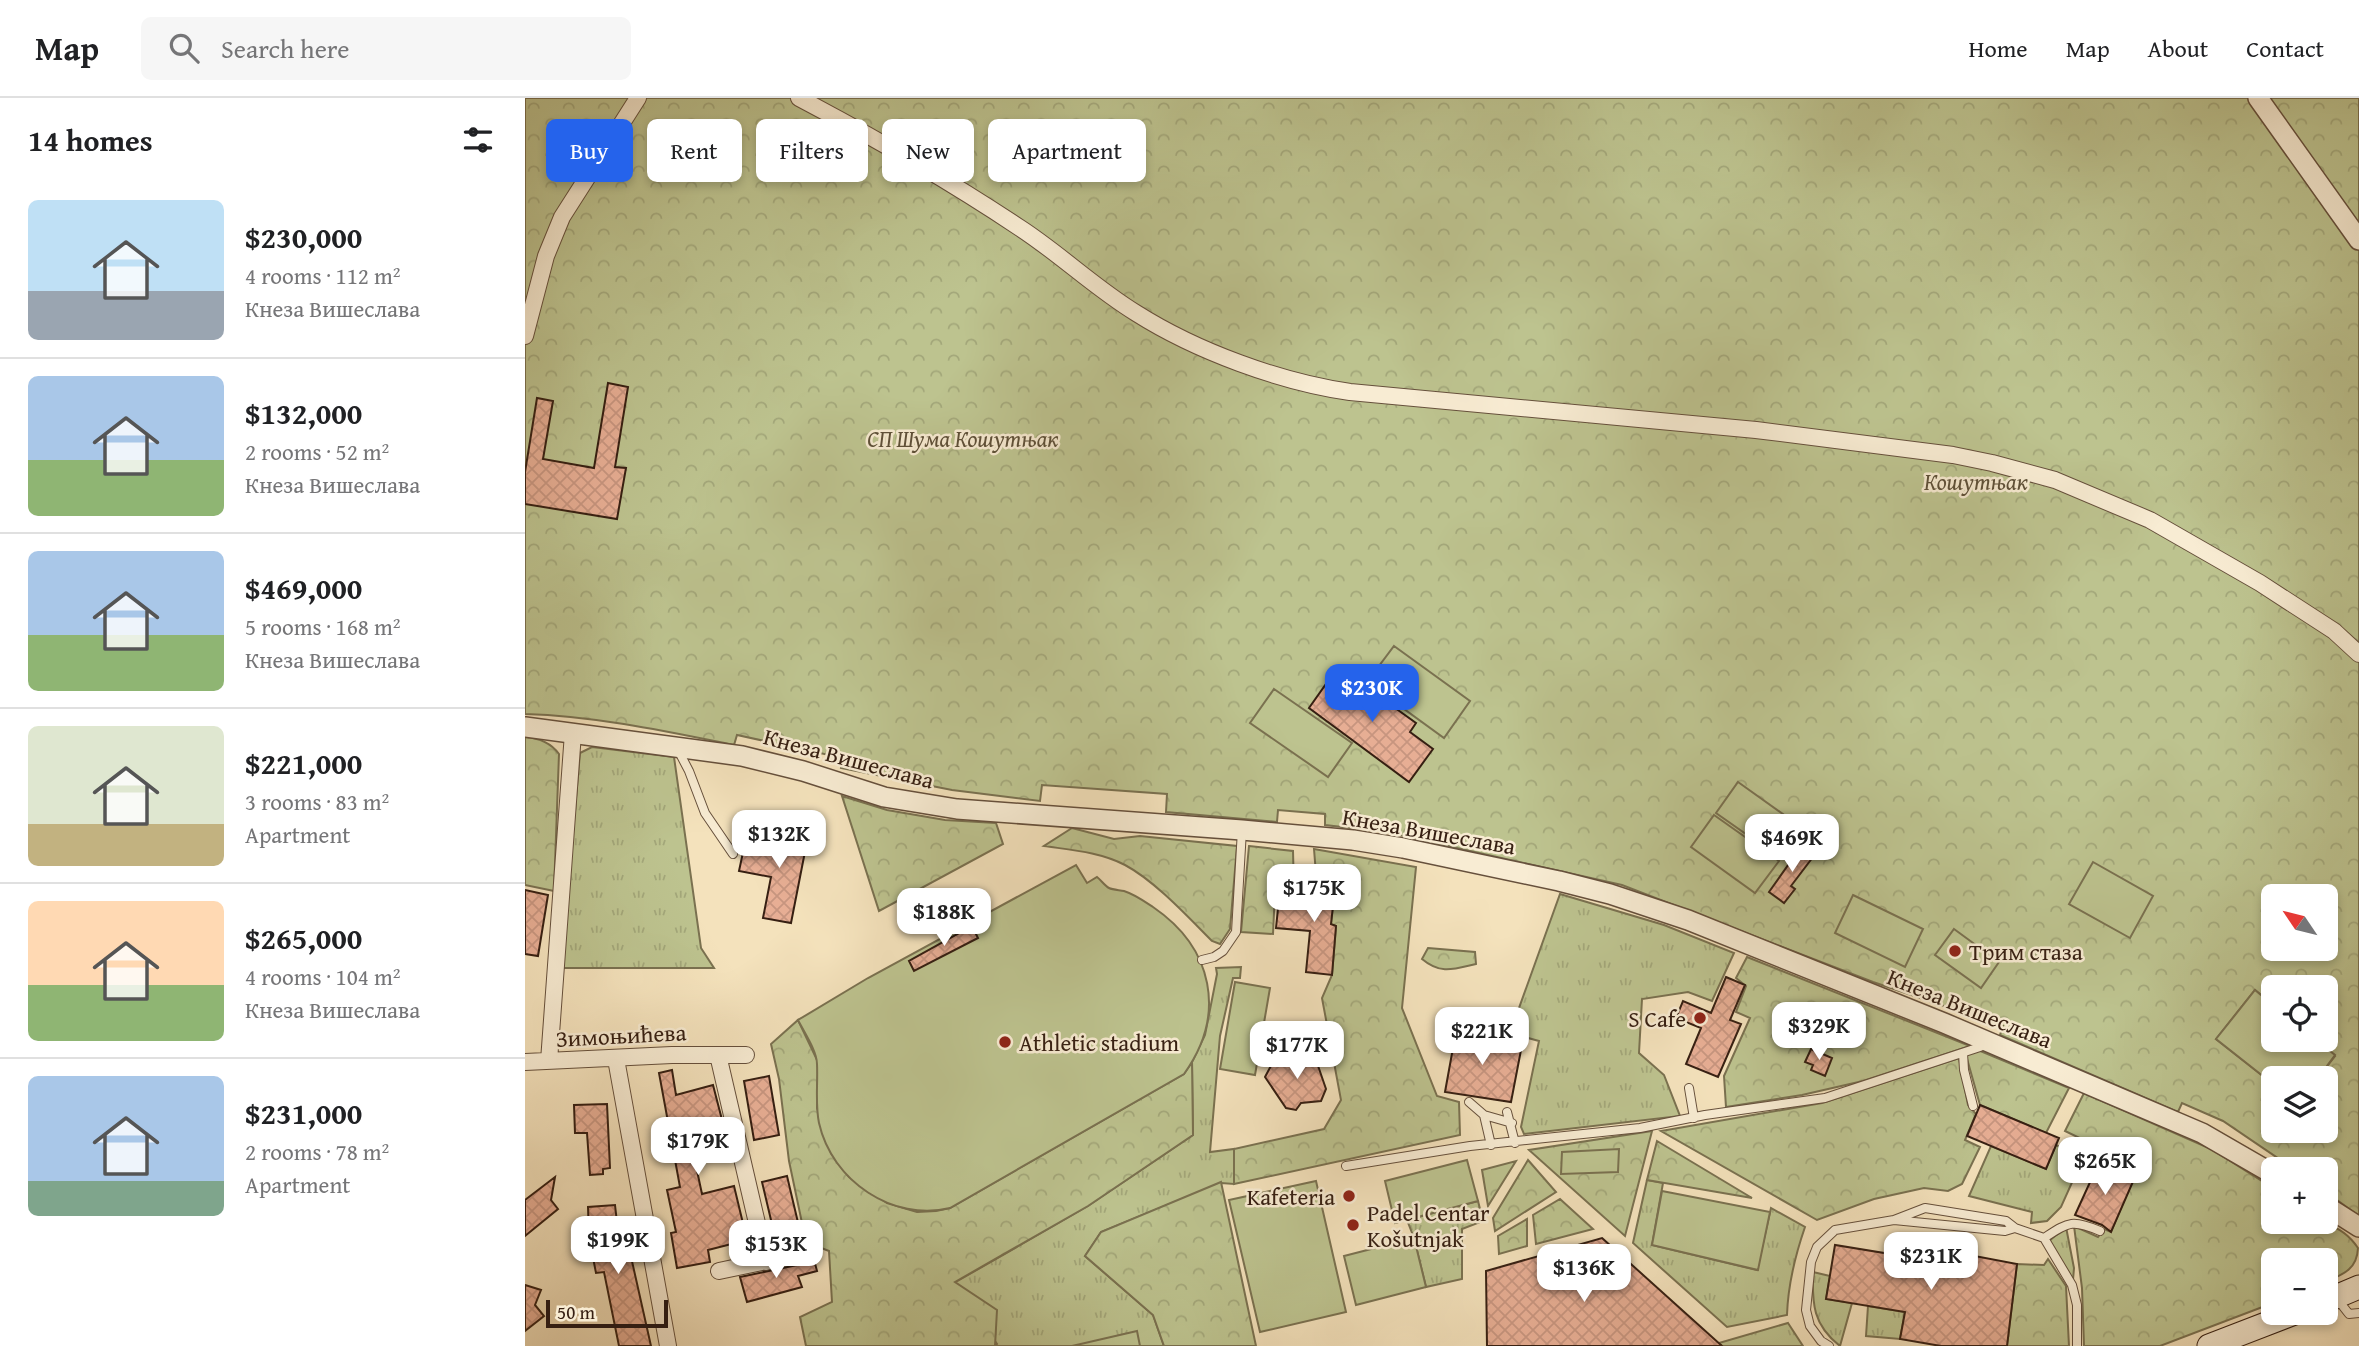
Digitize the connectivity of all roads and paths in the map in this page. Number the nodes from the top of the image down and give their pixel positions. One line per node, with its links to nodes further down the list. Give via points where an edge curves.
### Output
1 (638, 98): 5 (street, via 552,237)
2 (799, 98): 6 (street, via 934,172 1039,240 1136,314 1206,349 1295,382 1350,392 1756,430 1992,463 2055,480 2150,520 2260,583 2334,631)
3 (2258, 98): 4 (street)
4 (2359, 240)
5 (525, 336)
6 (2359, 654)
7 (525, 727): 8 (street, Кнеза Вишеслава)
8 (573, 733): 9 (street, Кнеза Вишеслава); 18 (street)
9 (675, 746): 10 (street, Кнеза Вишеслава, via 762,760 874,794 957,809); 11 (lane, via 705,813)
10 (1242, 830): 12 (lane, via 1236,932 1223,951); 13 (street, Кнеза Вишеслава, via 1403,848 1610,894 1688,920)
11 (733, 854)
12 (1202, 960)
13 (1984, 1041): 14 (lane); 30 (street, Кнеза Вишеслава, via 2202,1133)
14 (1963, 1053): 22 (lane); 25 (lane, via 1825,1098)
15 (718, 1055): 16 (street, Зимоњићева); 17 (street, Зимоњићева); 38 (street, Зимоњићева)
16 (746, 1055)
17 (617, 1059): 18 (street, Зимоњићева); 45 (street)
18 (549, 1061): 19 (street, Зимоњићева)
19 (525, 1062)
20 (1689, 1088): 25 (lane)
21 (1469, 1102): 24 (lane)
22 (1973, 1106)
23 (1507, 1112): 26 (lane)
24 (1484, 1115): 26 (lane); 28 (lane)
25 (1694, 1118): 27 (lane)
26 (1511, 1123): 27 (lane)
27 (1515, 1143): 28 (lane)
28 (1491, 1146): 29 (lane)
29 (1346, 1166)
30 (2261, 1167)
31 (2338, 1214): 33 (street)
32 (1894, 1220): 34 (lane, via 2004,1231); 34 (lane, via 1925,1208 2006,1221); 46 (lane, via 1835,1230 1817,1247 1811,1262 1806,1316 1816,1335)
33 (2359, 1227)
34 (2015, 1228): 36 (lane)
35 (2101, 1231): 36 (lane, via 2069,1223)
36 (2044, 1238): 47 (lane, via 2072,1285)
37 (795, 1255): 38 (street)
38 (766, 1262): 39 (street)
39 (719, 1271)
40 (2359, 1287): 41 (main road)
41 (2338, 1296)
42 (2338, 1305): 43 (lane, via 2349,1314)
43 (2359, 1313)
44 (2263, 1325): 48 (main road)
45 (668, 1346)
46 (1829, 1346)
47 (2077, 1346)
48 (2209, 1346)

